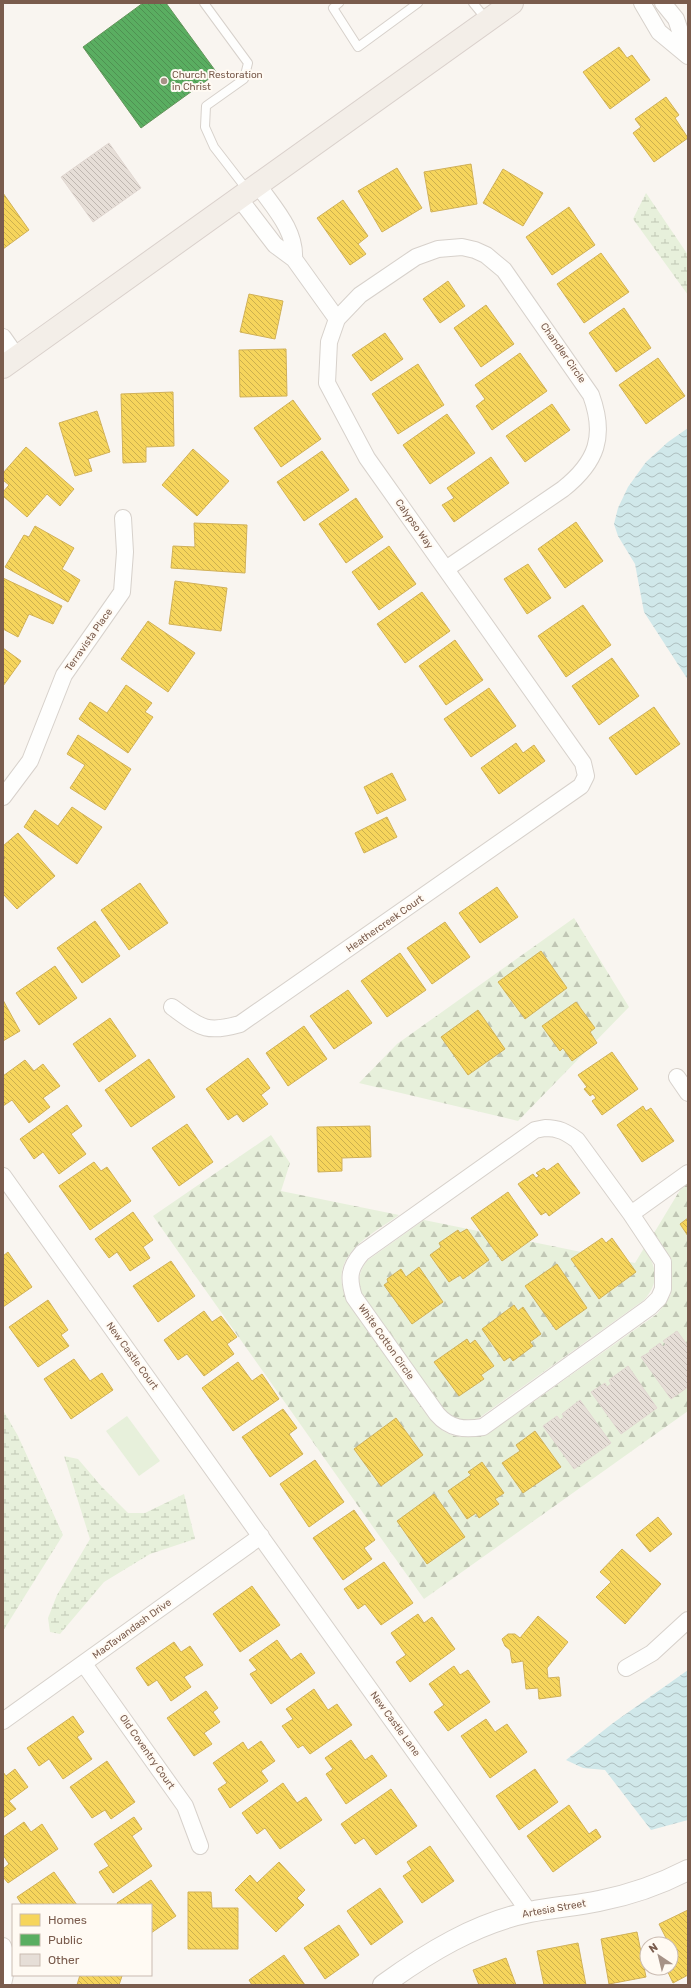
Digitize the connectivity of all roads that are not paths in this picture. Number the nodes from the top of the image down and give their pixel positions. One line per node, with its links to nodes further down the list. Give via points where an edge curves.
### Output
1 (204, 3): 10 (lane, via 248,63 244,78 206,106 205,127 214,147)
2 (339, 3): 3 (lane, via 333,8 358,47)
3 (418, 3)
4 (473, 3): 8 (lane)
5 (642, 3): 9 (street, via 659,32)
6 (663, 3): 9 (street, via 676,19)
7 (511, 4): 8 (main road)
8 (487, 21): 10 (main road)
9 (688, 55)
10 (248, 191): 11 (street, via 275,245); 11 (street, via 290,231 295,247); 14 (main road)
11 (294, 259): 12 (street)
12 (337, 319): 16 (street, Calypso Way, via 329,342 327,383 368,458); 16 (street, Chandler Circle, via 360,295 416,257 450,247 474,250 496,261 504,270 591,395 599,420 598,441 587,466 578,477)
13 (3, 337): 14 (street)
14 (10, 362)
15 (123, 518): 18 (street, Terravista Place, via 125,552 122,592 64,675 30,761)
16 (446, 569): 17 (street, Calypso Way, via 583,763)
17 (586, 776): 19 (street, Heathercreek Court, via 581,786 240,1024 220,1030 198,1026)
18 (3, 797)
19 (172, 1006)
20 (677, 1077): 21 (street)
21 (688, 1093)
22 (688, 1173): 24 (street)
23 (3, 1176): 25 (street, New Castle Court)
24 (631, 1214): 24 (street, White Cotton Circle, via 663,1262 663,1289 658,1298 650,1307 483,1426 459,1429 445,1423 354,1297 350,1283 353,1264 362,1253 535,1130 555,1128 566,1131 577,1140)
25 (261, 1536): 27 (street, MacTavandash Drive); 32 (street, New Castle Lane)
26 (688, 1620): 28 (street, via 652,1653)
27 (84, 1664): 29 (street, MacTavandash Drive); 30 (street, Old Coventry Court, via 185,1806)
28 (626, 1668)
29 (3, 1721)
30 (200, 1846)
31 (688, 1870): 32 (street, Artesia Street, via 665,1882 600,1901)
32 (529, 1912): 35 (street, Artesia Street, via 487,1924 441,1946)
33 (3, 1946): 34 (street, via 6,1953 6,1974)
34 (3, 1984)
35 (384, 1985)

